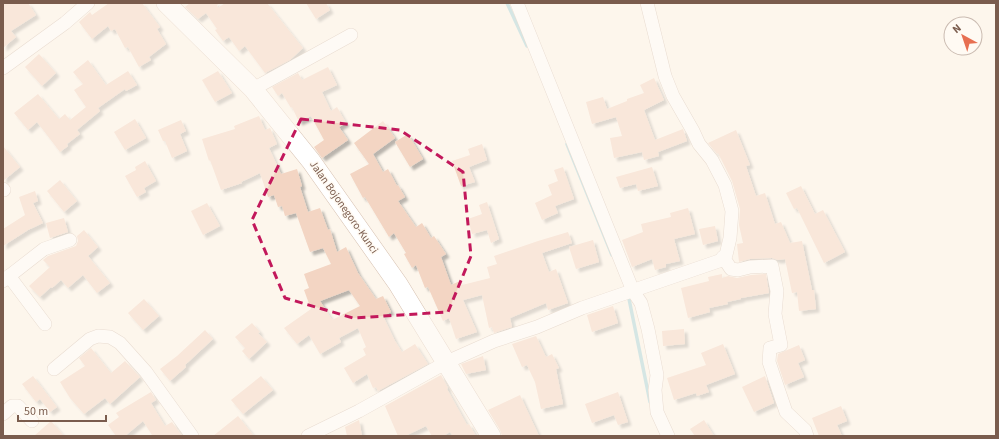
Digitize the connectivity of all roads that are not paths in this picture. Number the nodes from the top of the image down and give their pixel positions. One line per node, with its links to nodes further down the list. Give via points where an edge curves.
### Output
1 (88, 3): 6 (street)
2 (517, 3): 11 (street)
3 (647, 3): 9 (street, via 665,76 673,96 698,144 712,160 725,184 732,211 728,249)
4 (169, 4): 7 (main road, Jalan Bojonegoro-Kunci)
5 (351, 35): 7 (street)
6 (3, 68)
7 (253, 89): 13 (main road, Jalan Bojonegoro-Kunci, via 326,181 398,284)
8 (70, 240): 10 (street, via 44,249)
9 (723, 258): 11 (street); 17 (street, via 731,269 772,266 777,291 775,314 781,345 770,348 769,362 786,412)
10 (6, 279): 12 (street)
11 (627, 293): 13 (street, via 494,341); 21 (street, via 641,303 657,375 657,412)
12 (45, 324)
13 (447, 362): 19 (street); 20 (main road, Jalan Bojonegoro-Kunci)
14 (54, 369): 18 (street, via 90,339 98,336 110,337 120,343 146,372)
15 (3, 414): 16 (street, via 12,406 18,406)
16 (32, 421)
17 (802, 434)
18 (192, 436)
19 (308, 436)
20 (491, 436)
21 (668, 436)

